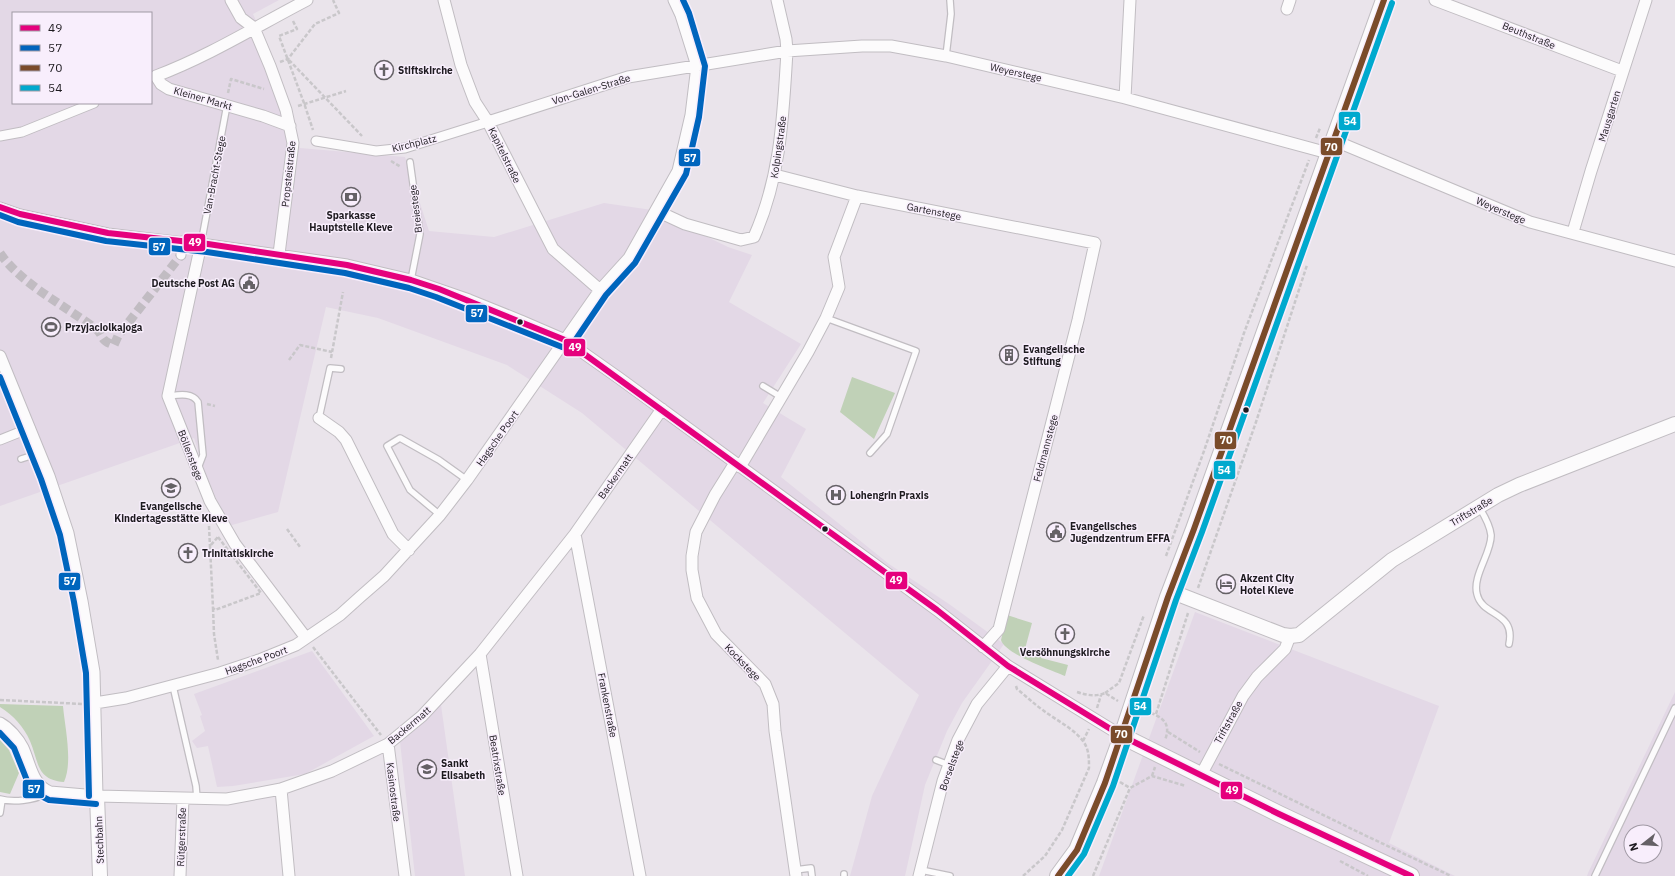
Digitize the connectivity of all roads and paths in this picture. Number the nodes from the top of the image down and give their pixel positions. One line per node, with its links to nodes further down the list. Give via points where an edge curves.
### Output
1 (231, 0): 12 (street, via 241,18)
2 (307, 0): 12 (street, Kleiner Markt)
3 (333, 0): 16 (path, via 339,13 315,24)
4 (444, 0): 28 (street, Kapitelstraße, via 461,65 475,102)
5 (674, 0): 17 (street)
6 (777, 0): 14 (street, Kolpingstraße)
7 (950, 0): 15 (lane)
8 (1130, 0): 23 (street)
9 (1384, 0): 32 (main road)
10 (1435, 0): 18 (street, Beuthstraße)
11 (1646, 0): 18 (street, Mausgarten)
12 (254, 28): 19 (street, Kleiner Markt, via 186,65); 21 (street, Propsteistraße)
13 (297, 29): 16 (path, via 279,36)
14 (787, 51): 15 (street, Weyerstege, via 891,46); 17 (street, Weyerstege); 36 (street, Kolpingstraße, via 782,134)
15 (946, 56): 23 (street, Weyerstege)
16 (288, 59): 22 (path); 24 (path)
17 (697, 66): 28 (street, Von-Galen-Straße, via 628,76); 39 (street, Hagsche Poort, via 692,116 678,171)
18 (1622, 71): 40 (street, Mausgarten)
19 (153, 77): 26 (street, Kleiner Markt, via 169,89)
20 (346, 91): 22 (path)
21 (279, 92): 26 (path, via 231,79); 29 (street, Propsteistraße)
22 (325, 97): 24 (path); 34 (path)
23 (1125, 98): 33 (street, Weyerstege)
24 (304, 103): 31 (path)
25 (92, 104): 30 (street, via 22,132)
26 (227, 105): 29 (street, Kleiner Markt); 43 (lane, Van-Bracht-Stege)
27 (1323, 121): 33 (path)
28 (488, 122): 34 (street, Kirchplatz, via 405,148); 49 (street, Kapitelstraße, via 553,249)
29 (290, 126): 44 (street, Propsteistraße, via 292,143)
30 (0, 136)
31 (316, 140): 34 (street, Kirchplatz)
32 (1331, 147): 33 (street, Weyerstege); 40 (street, Weyerstege, via 1530,222); 81 (main road)
33 (1312, 149): 80 (path)
34 (376, 151)
35 (410, 162): 48 (lane, Breiestege, via 420,234)
36 (775, 175): 37 (street, Gartenstege); 39 (street, Kolpingstraße, via 754,237 741,240 685,224)
37 (857, 196): 42 (street, Gartenstege); 51 (street, via 834,257 839,287)
38 (0, 207): 41 (street, via 20,214 108,233)
39 (657, 211): 49 (street, Hagsche Poort, via 630,258)
40 (1573, 232): 46 (street, Weyerstege)
41 (182, 241): 43 (street); 45 (street)
42 (1095, 243): 90 (street, Feldmannstege, via 1078,320 998,629)
43 (201, 244): 44 (street); 59 (street)
44 (279, 254): 48 (street, via 346,265)
45 (181, 255)
46 (1675, 261)
47 (1307, 265): 82 (path, via 1256,422)
48 (411, 280): 52 (street, via 469,300)
49 (600, 290): 52 (street, Hagsche Poort)
50 (343, 292): 53 (path)
51 (826, 318): 60 (street); 67 (lane, via 916,351 887,434)
52 (565, 340): 61 (street); 71 (street, Hagsche Poort)
53 (332, 352): 55 (path, via 300,345); 56 (path)
54 (0, 356): 64 (street, Stechbahn)
55 (289, 360)
56 (330, 368): 57 (lane); 62 (lane)
57 (341, 369)
58 (763, 386): 60 (lane)
59 (168, 396): 70 (street, Böllenstege); 70 (lane, via 185,394 198,402 203,456)
60 (781, 397): 69 (street)
61 (662, 409): 69 (street); 76 (street, Backermatt)
62 (319, 418): 79 (street, via 346,440 393,534)
63 (1675, 424): 73 (street, Triftstraße, via 1519,485)
64 (30, 428): 65 (street); 66 (street, Stechbahn)
65 (0, 440)
66 (40, 453): 68 (lane); 97 (street, Stechbahn, via 68,533 94,672)
67 (870, 453)
68 (21, 459)
69 (738, 465): 90 (street, via 938,610); 116 (street, Kockstege, via 715,495 696,532 692,570 697,598 716,634 764,684 773,704)
70 (196, 469): 72 (street, Böllenstege)
71 (467, 480): 74 (street, Hagsche Poort); 74 (lane, via 400,438 388,446 410,490)
72 (210, 501): 77 (path, via 207,506); 88 (street, Böllenstege, via 235,544)
73 (1479, 506): 87 (street, Triftstraße, via 1392,560 1299,635); 89 (lane, via 1490,528 1491,536 1477,581 1476,594 1481,603 1507,623 1511,633)
74 (440, 515): 79 (street, Hagsche Poort)
75 (287, 529): 78 (path)
76 (575, 534): 91 (street, Backermatt); 123 (street, Frankenstraße)
77 (210, 546): 83 (path); 83 (path, via 218,536 261,593 215,610)
78 (300, 547)
79 (409, 550): 88 (street, Hagsche Poort, via 360,597)
80 (1163, 562)
81 (1170, 591): 82 (street); 102 (main road)
82 (1192, 603): 87 (street); 100 (path)
83 (213, 608): 86 (path)
84 (1146, 612): 95 (path, via 1119,683)
85 (218, 632): 86 (path)
86 (214, 634): 93 (path)
87 (1290, 636): 106 (street, Triftstraße, via 1285,649 1256,677 1243,696)
88 (306, 638): 93 (street, Hagsche Poort, via 281,652); 103 (path)
89 (1509, 644)
90 (983, 647): 92 (street)
91 (480, 654): 103 (street, Backermatt, via 422,716); 122 (street, Beatrixstraße)
92 (1008, 666): 102 (street); 105 (street, Borselstege, via 977,704 958,740); 126 (path, via 1017,689 1083,741 1089,759 1089,768 1062,830 1045,856)
93 (220, 673): 94 (street, Hagsche Poort)
94 (173, 686): 97 (street, Hagsche Poort); 114 (lane)
95 (1105, 693)
96 (0, 700): 98 (path)
97 (95, 703): 111 (street, Stechbahn)
98 (68, 704)
99 (1675, 708): 131 (lane)
100 (1156, 714)
101 (0, 723): 110 (street, via 14,735 23,748 35,777)
102 (1122, 736): 106 (main road); 127 (main road, via 1077,850)
103 (388, 744): 109 (street, Backermatt, via 332,771); 121 (street, Kasinostraße)
104 (936, 760): 105 (lane)
105 (949, 765): 117 (street, Borselstege)
106 (1201, 775): 129 (main road)
107 (1246, 778): 130 (path)
108 (1187, 786): 128 (path, via 1152,776 1130,788)
109 (281, 789): 114 (street, Backermatt, via 227,799); 120 (street)
110 (47, 791): 111 (street, Backermatt); 112 (lane, Backermatt, via 41,796 18,801)
111 (97, 796): 113 (street, Backermatt); 118 (street, Stechbahn)
112 (1, 799): 115 (lane)
113 (183, 799): 114 (street, Backermatt); 119 (street, Rütgerstraße)
114 (197, 799)
115 (0, 813)
116 (795, 873): 124 (lane, via 811,868)
117 (920, 873): 125 (lane)
118 (100, 876)
119 (180, 876)
120 (290, 876)
121 (405, 876)
122 (517, 876)
123 (640, 876)
124 (812, 876)
125 (950, 876)
126 (1023, 876)
127 (1058, 876)
128 (1093, 876)
129 (1411, 876)
130 (1451, 876)
131 (1595, 876)

